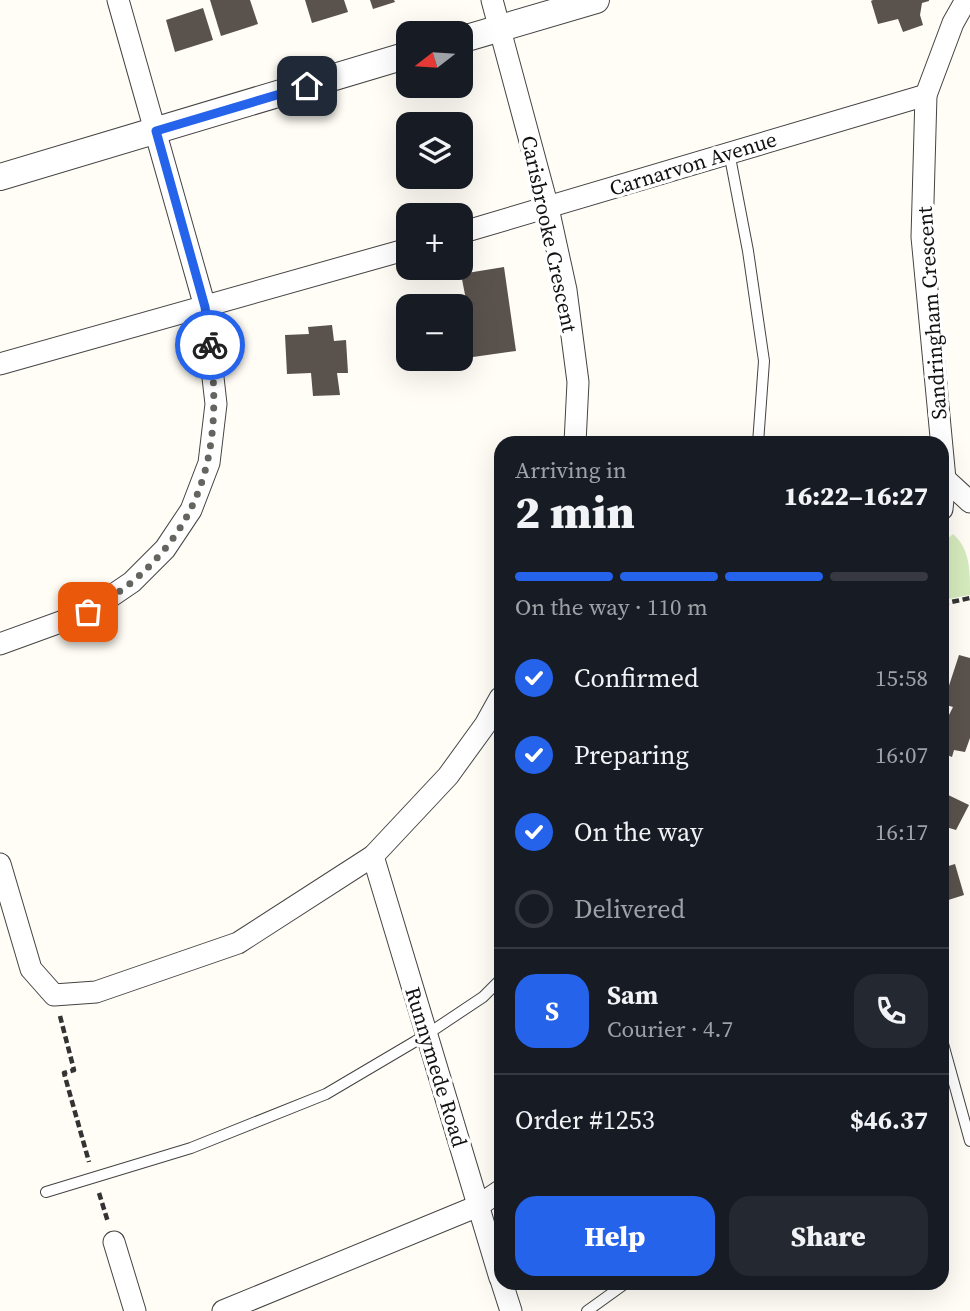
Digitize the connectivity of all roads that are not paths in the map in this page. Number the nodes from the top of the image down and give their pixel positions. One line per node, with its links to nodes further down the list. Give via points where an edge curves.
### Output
1 (118, 0): 9 (street)
2 (492, 0): 5 (street, Carisbrooke Crescent)
3 (596, 0): 5 (street)
4 (966, 0): 8 (street, Sandringham Crescent)
5 (499, 28): 6 (street); 12 (street, Carisbrooke Crescent)
6 (473, 36)
7 (396, 59): 9 (street)
8 (926, 95): 10 (street, Carnarvon Avenue); 19 (street, Sandringham Crescent, via 922,237)
9 (156, 131): 11 (street); 15 (street)
10 (729, 152): 12 (street, Carnarvon Avenue); 18 (lane, via 764,361)
11 (0, 177)
12 (548, 208): 13 (street, Carnarvon Avenue); 17 (street, Carisbrooke Crescent, via 566,290 578,382)
13 (473, 229)
14 (396, 252): 15 (street)
15 (205, 307): 16 (street); 22 (street, via 216,404 209,463 191,510 165,549 132,582 88,612)
16 (0, 364)
17 (575, 436)
18 (759, 436)
19 (942, 436)
20 (949, 482): 21 (street)
21 (970, 502)
22 (0, 644)
23 (494, 709): 24 (street, via 448,776)
24 (373, 856): 25 (street, via 238,943 96,992 54,995 32,969); 27 (street, Runnymede Road)
25 (0, 864)
26 (494, 986): 27 (lane)
27 (426, 1035): 30 (lane, via 326,1094 191,1148); 32 (street, Runnymede Road)
28 (949, 1082): 29 (lane)
29 (970, 1141)
30 (46, 1192)
31 (494, 1196): 32 (street)
32 (478, 1206): 34 (street, Runnymede Road); 38 (street)
33 (114, 1242): 37 (street)
34 (494, 1257)
35 (504, 1290): 39 (street, Runnymede Road)
36 (616, 1290): 40 (lane)
37 (135, 1311)
38 (223, 1311)
39 (510, 1311)
40 (587, 1311)

